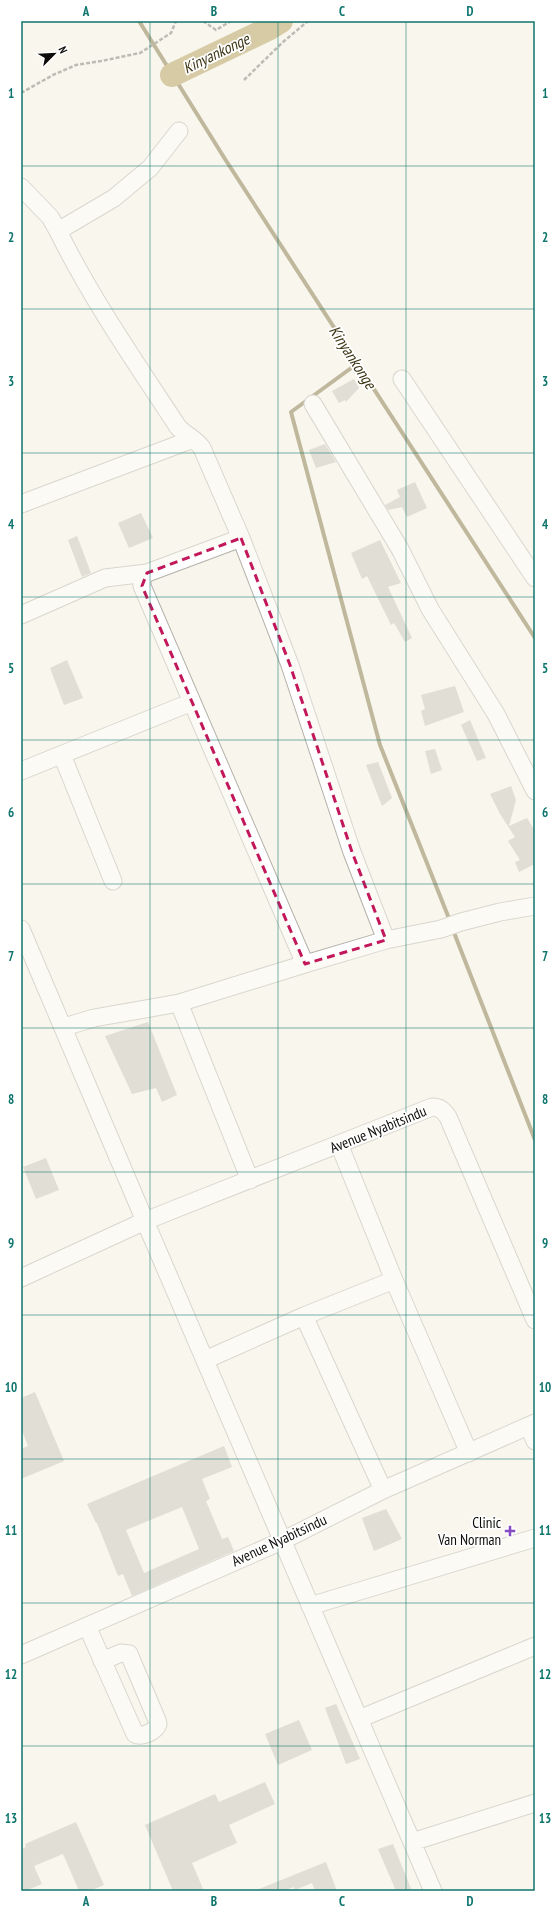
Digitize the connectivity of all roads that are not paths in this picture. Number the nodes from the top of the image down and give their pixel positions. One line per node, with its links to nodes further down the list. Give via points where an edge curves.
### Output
1 (179, 132): 3 (street, via 150,168 119,194)
2 (21, 187): 3 (street, via 50,217)
3 (58, 231): 6 (street, via 124,346 178,427)
4 (402, 379): 10 (street)
5 (313, 404): 15 (street, via 400,549 430,609 496,714)
6 (192, 439): 7 (street); 8 (street, via 202,448)
7 (21, 504)
8 (241, 538): 9 (street); 19 (street, via 290,665 352,852)
9 (147, 573): 11 (street, via 105,578); 12 (street, via 142,578 142,586)
10 (535, 578)
11 (21, 614)
12 (192, 702): 13 (street); 20 (street)
13 (62, 755): 14 (street); 16 (street)
14 (21, 771)
15 (535, 791)
16 (113, 881)
17 (535, 906): 19 (street)
18 (21, 929): 22 (street)
19 (386, 940): 20 (street)
20 (305, 964): 21 (street)
21 (179, 1003): 22 (street, via 94,1018); 24 (street)
22 (64, 1027): 25 (street)
23 (339, 1144): 24 (street, Avenue Nyabitsindu); 27 (street); 29 (street, Avenue Nyabitsindu, via 432,1107 443,1110)
24 (250, 1180): 25 (street, Avenue Nyabitsindu)
25 (145, 1221): 26 (street, Avenue Nyabitsindu); 30 (street)
26 (21, 1278)
27 (394, 1280): 28 (street); 32 (street)
28 (304, 1316): 30 (street); 33 (street)
29 (535, 1320)
30 (205, 1360): 35 (street)
31 (533, 1430): 32 (street, Avenue Nyabitsindu)
32 (469, 1453): 33 (street, Avenue Nyabitsindu)
33 (383, 1490): 35 (street, Avenue Nyabitsindu)
34 (535, 1538): 36 (street)
35 (282, 1541): 36 (street); 37 (street, Avenue Nyabitsindu)
36 (310, 1606): 43 (street)
37 (87, 1626): 39 (street, Avenue Nyabitsindu); 40 (street)
38 (535, 1646): 43 (street)
39 (21, 1655)
40 (102, 1661): 41 (street, via 121,1653 129,1654); 42 (street)
41 (143, 1688): 42 (street); 42 (street, via 158,1724 156,1729 141,1736 133,1731)
42 (119, 1699)
43 (359, 1719): 45 (street)
44 (535, 1803): 45 (street)
45 (412, 1842): 46 (street)
46 (433, 1891)

